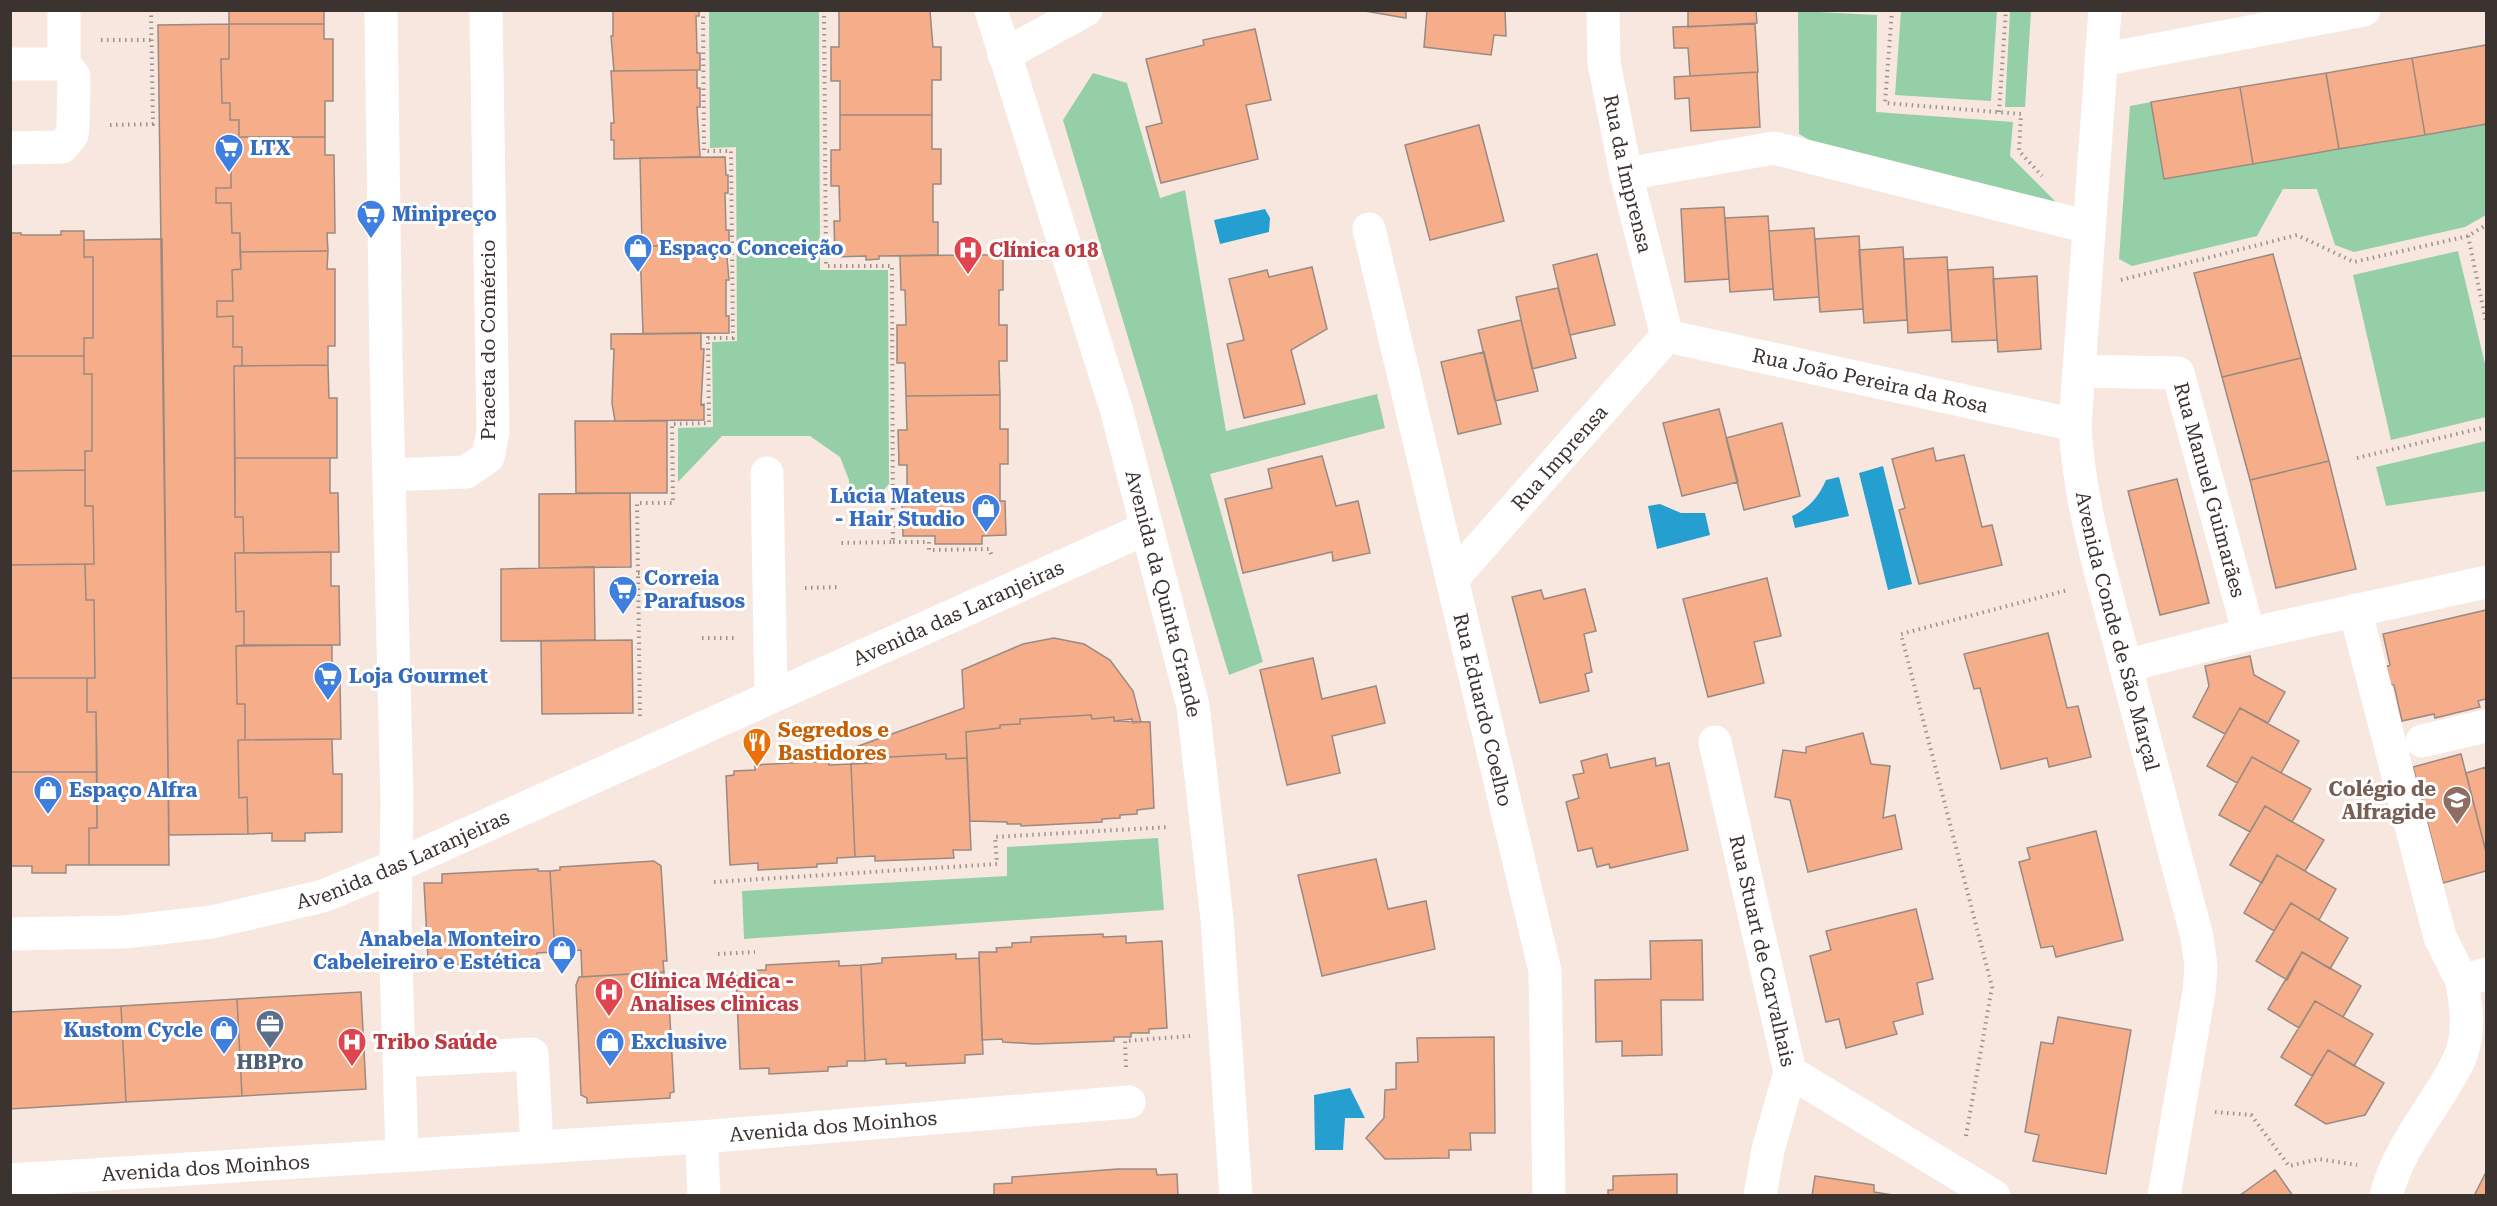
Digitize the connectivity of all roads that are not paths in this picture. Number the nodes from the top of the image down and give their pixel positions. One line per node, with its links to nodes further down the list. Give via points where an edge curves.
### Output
1 (381, 10): 20 (street)
2 (486, 10): 20 (street, Praceta do Comércio, via 493,432 488,457 466,472)
3 (991, 10): 9 (street, Avenida da Quinta Grande)
4 (1086, 10): 9 (street)
5 (1603, 10): 13 (street, Rua da Imprensa, via 1604,63)
6 (2105, 10): 10 (street, Avenida Conde de São Marçal)
7 (2347, 12): 10 (street)
8 (64, 38): 11 (street); 12 (street, via 74,75 72,135 62,147)
9 (1004, 55): 21 (street, Avenida da Quinta Grande, via 1117,412)
10 (2101, 60): 14 (street, Avenida Conde de São Marçal)
11 (10, 64)
12 (10, 148)
13 (1626, 174): 14 (street, via 1774,148); 16 (street, Rua da Imprensa)
14 (2089, 227): 17 (street, Avenida Conde de São Marçal)
15 (1369, 229): 22 (street, Rua Eduardo Coelho)
16 (1666, 336): 18 (street, Rua João Pereira da Rosa); 22 (street, Rua Imprensa)
17 (2079, 371): 18 (street, Avenida Conde de São Marçal); 25 (street, Rua Manuel Guimarães, via 2178,373)
18 (2075, 425): 26 (street, Avenida Conde de São Marçal, via 2080,484)
19 (767, 473): 27 (street)
20 (389, 475): 31 (street)
21 (1146, 528): 27 (street, Avenida das Laranjeiras); 42 (street, Avenida da Quinta Grande, via 1193,706 1217,919)
22 (1452, 579): 43 (street, Rua Eduardo Coelho, via 1545,971)
23 (2487, 582): 24 (street)
24 (2355, 610): 25 (street); 33 (street, via 2440,937)
25 (2249, 634): 26 (street)
26 (2126, 666): 46 (street, Avenida Conde de São Marçal, via 2201,966)
27 (771, 697): 31 (street, Avenida das Laranjeiras)
28 (2487, 726): 29 (street)
29 (2422, 741)
30 (1715, 742): 35 (street, Rua Stuart de Carvalhais)
31 (396, 866): 32 (street, Avenida das Laranjeiras, via 323,896 212,922 124,932); 34 (street)
32 (10, 934)
33 (2475, 977): 47 (street, via 2464,1047 2456,1067 2404,1150)
34 (400, 1061): 37 (street, via 532,1054); 39 (street)
35 (1790, 1072): 44 (street, Rua Stuart de Carvalhais, via 1768,1150); 45 (street)
36 (1129, 1102): 37 (street, Avenida dos Moinhos, via 701,1137)
37 (537, 1146): 39 (street, Avenida dos Moinhos)
38 (702, 1150): 41 (street)
39 (402, 1155): 40 (street, Avenida dos Moinhos)
40 (10, 1180)
41 (704, 1196)
42 (1236, 1196)
43 (1549, 1196)
44 (1760, 1196)
45 (1994, 1196)
46 (2164, 1196)
47 (2386, 1196)

